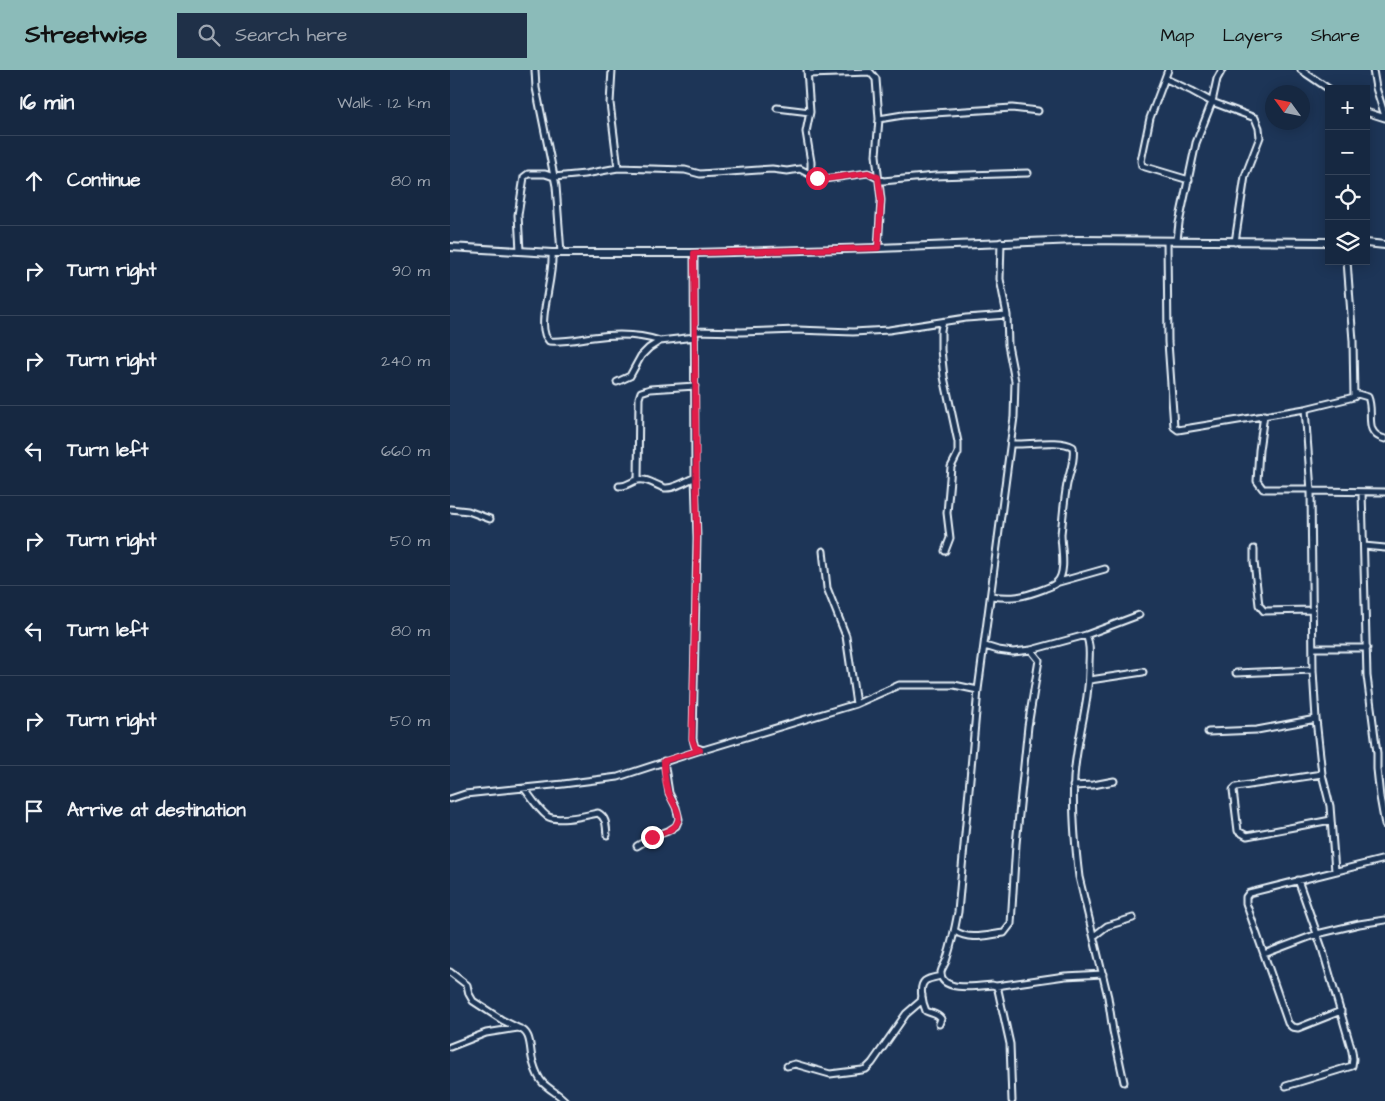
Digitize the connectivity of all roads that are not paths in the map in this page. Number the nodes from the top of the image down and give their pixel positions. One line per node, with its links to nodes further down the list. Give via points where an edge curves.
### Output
1 (535, 70): 21 (street)
2 (612, 70): 18 (street, via 610,103)
3 (1168, 70): 9 (street)
4 (1222, 70): 11 (street)
5 (1301, 70): 10 (street)
6 (1374, 70): 16 (street)
7 (870, 71): 8 (street); 17 (street, via 876,79)
8 (808, 72): 14 (street)
9 (1166, 79): 11 (street); 23 (street, via 1150,118 1142,166)
10 (1325, 86)
11 (1212, 102): 23 (street, via 1196,144); 27 (street, via 1255,118 1260,128 1260,137 1245,176)
12 (776, 108): 14 (street)
13 (1038, 111): 17 (street, via 1012,108)
14 (810, 112): 19 (street, via 806,132)
15 (1370, 113): 16 (street)
16 (1385, 117)
17 (879, 119): 22 (street)
18 (618, 168): 19 (street, via 685,170 700,174 772,169 800,169); 21 (street)
19 (810, 173): 22 (street, via 824,179 868,173)
20 (1028, 173): 22 (street, via 884,181)
21 (554, 177): 33 (street, via 545,174 524,177 518,215); 36 (street)
22 (878, 177): 32 (street, via 881,200)
23 (1189, 180): 24 (street)
24 (1177, 240): 25 (main road); 27 (main road)
25 (1167, 241): 26 (main road); 46 (street, via 1168,342 1174,427 1178,430)
26 (1001, 242): 32 (main road); 38 (street, via 1000,279)
27 (1235, 242): 28 (main road)
28 (1325, 242)
29 (1370, 244): 30 (main road)
30 (1385, 245)
31 (450, 247): 33 (main road)
32 (878, 248): 35 (main road)
33 (520, 251): 34 (main road)
34 (552, 253): 36 (main road); 41 (street, via 544,315 545,335 549,341 607,335 641,336)
35 (694, 253): 36 (main road); 40 (street)
36 (561, 254)
37 (1347, 265): 44 (street)
38 (1007, 315): 39 (street); 48 (street, via 1008,345 1016,382)
39 (943, 322): 40 (street, via 853,332 798,330); 61 (street, via 941,350 944,377 958,442 958,454 951,467 947,513 950,538)
40 (695, 334): 41 (street); 43 (street)
41 (660, 341): 42 (street, via 641,356 630,376)
42 (617, 382)
43 (695, 386): 49 (street); 50 (street, via 641,392)
44 (1354, 393): 45 (street, via 1351,398); 47 (street, via 1368,397 1371,430)
45 (1305, 409): 46 (street); 52 (street)
46 (1264, 415): 52 (street, via 1259,485 1263,489)
47 (1385, 439)
48 (1011, 444): 63 (street, via 1049,443 1073,447 1062,525 1063,567); 64 (street)
49 (695, 477): 50 (street, via 664,488); 80 (street, via 697,538 692,739)
50 (638, 480): 51 (street)
51 (619, 486)
52 (1311, 490): 53 (street); 65 (street)
53 (1362, 492): 54 (street); 57 (street)
54 (1385, 492)
55 (450, 509): 56 (street)
56 (490, 519)
57 (1364, 546): 58 (street); 70 (street)
58 (1385, 548)
59 (1254, 549): 65 (street, via 1261,609)
60 (823, 551): 77 (street, via 827,588 846,636)
61 (945, 551)
62 (1105, 569): 63 (street)
63 (1059, 582): 64 (street, via 1021,597)
64 (991, 596): 68 (street)
65 (1312, 610): 69 (street)
66 (1139, 615): 67 (street)
67 (1086, 635): 71 (street); 75 (street, via 1090,649)
68 (985, 646): 71 (street, via 1013,652); 76 (street)
69 (1313, 648): 70 (street); 72 (street)
70 (1367, 648): 88 (street, via 1368,685)
71 (1032, 650): 96 (street, via 1039,660 1028,726 1011,924 1004,933 981,936 962,936)
72 (1313, 670): 74 (street); 78 (street)
73 (1143, 672): 75 (street)
74 (1236, 673)
75 (1090, 680): 84 (street)
76 (978, 690): 77 (street, via 954,685 899,684); 96 (street)
77 (856, 704): 80 (street)
78 (1316, 719): 79 (street, via 1257,730); 82 (street)
79 (1208, 732)
80 (700, 750): 81 (street)
81 (664, 761): 85 (street, via 618,777); 90 (street, via 668,793 679,819 676,826)
82 (1322, 774): 87 (street); 87 (street, via 1236,787 1233,790 1236,822 1238,831 1247,836)
83 (1114, 781): 84 (street)
84 (1073, 786): 98 (street, via 1079,877)
85 (524, 788): 86 (street, via 465,794); 89 (street, via 552,818 598,813 606,822)
86 (450, 799)
87 (1331, 820): 92 (street)
88 (1385, 825)
89 (607, 835)
90 (637, 846)
91 (1385, 859): 92 (street)
92 (1335, 870): 93 (street)
93 (1298, 880): 97 (street); 99 (street, via 1249,893 1246,897)
94 (1133, 918): 98 (street, via 1107,926)
95 (1385, 920): 97 (street)
96 (955, 931): 102 (street)
97 (1317, 934): 99 (street); 105 (street)
98 (1094, 936): 101 (street)
99 (1264, 954): 105 (street, via 1292,1027 1298,1028)
100 (450, 972): 107 (street, via 467,985 473,1001)
101 (1103, 974): 103 (street); 110 (street)
102 (941, 976): 103 (street, via 954,986); 104 (street, via 923,983)
103 (996, 986): 113 (street, via 1010,1044)
104 (922, 995): 106 (street, via 926,1010 941,1019); 109 (street, via 866,1069 830,1074 795,1064)
105 (1341, 1011): 111 (street, via 1352,1051 1352,1066)
106 (939, 1024)
107 (518, 1028): 108 (street, via 486,1033); 112 (street, via 528,1033 532,1059 543,1082)
108 (450, 1047)
109 (787, 1066)
110 (1124, 1082)
111 (1286, 1086)
112 (565, 1101)
113 (1012, 1101)

